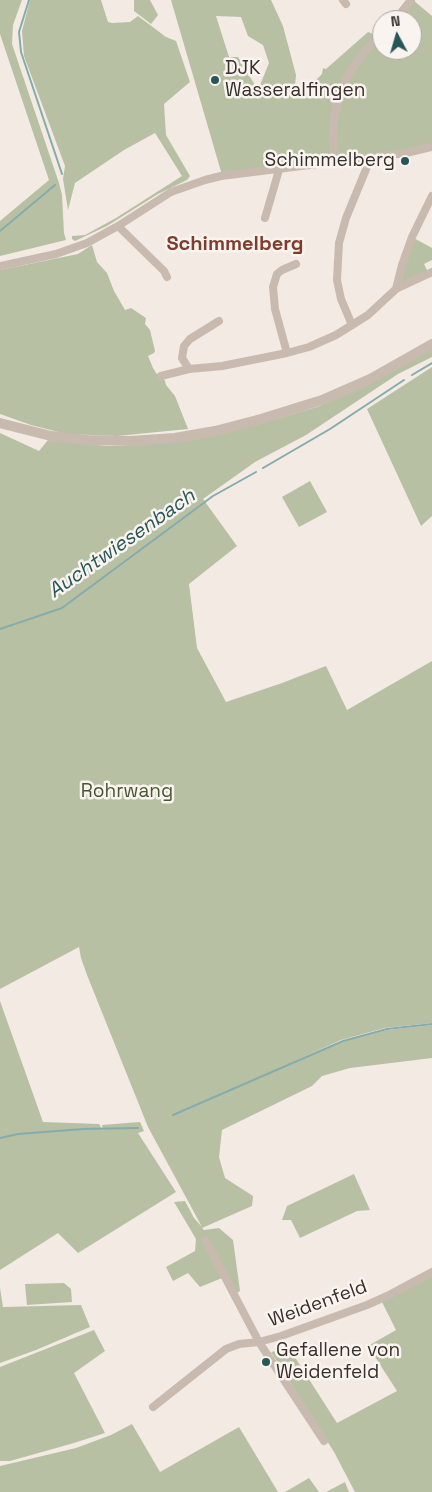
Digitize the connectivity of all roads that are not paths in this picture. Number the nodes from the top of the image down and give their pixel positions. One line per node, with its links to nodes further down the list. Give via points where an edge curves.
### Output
1 (411, 0): 2 (street)
2 (403, 10)
3 (372, 44): 6 (street, via 350,72 340,93 334,118)
4 (432, 147): 5 (street)
5 (369, 158): 6 (street); 17 (street, via 339,243 337,280)
6 (336, 162): 7 (street)
7 (279, 170): 9 (street); 10 (street, via 204,180 172,192)
8 (432, 196): 15 (street, via 412,236)
9 (264, 218)
10 (118, 226): 12 (street, via 73,249); 14 (street)
11 (296, 264): 19 (street, via 277,274 274,287 275,309)
12 (0, 266)
13 (432, 272): 15 (street)
14 (167, 276)
15 (396, 289): 17 (street)
16 (219, 322): 20 (street, via 184,346 182,358)
17 (352, 325): 19 (street, via 318,343)
18 (432, 344): 22 (street, via 370,379 322,400 215,431 175,438 88,440 51,436)
19 (287, 354): 20 (street)
20 (189, 369): 21 (street)
21 (161, 376)
22 (0, 422)
23 (206, 1241): 25 (street, Weidenfeld)
24 (432, 1272): 25 (street, Weidenfeld, via 387,1296)
25 (259, 1342): 26 (street, Weidenfeld, via 226,1349); 27 (street, Weidenfeld)
26 (153, 1407)
27 (324, 1441)

